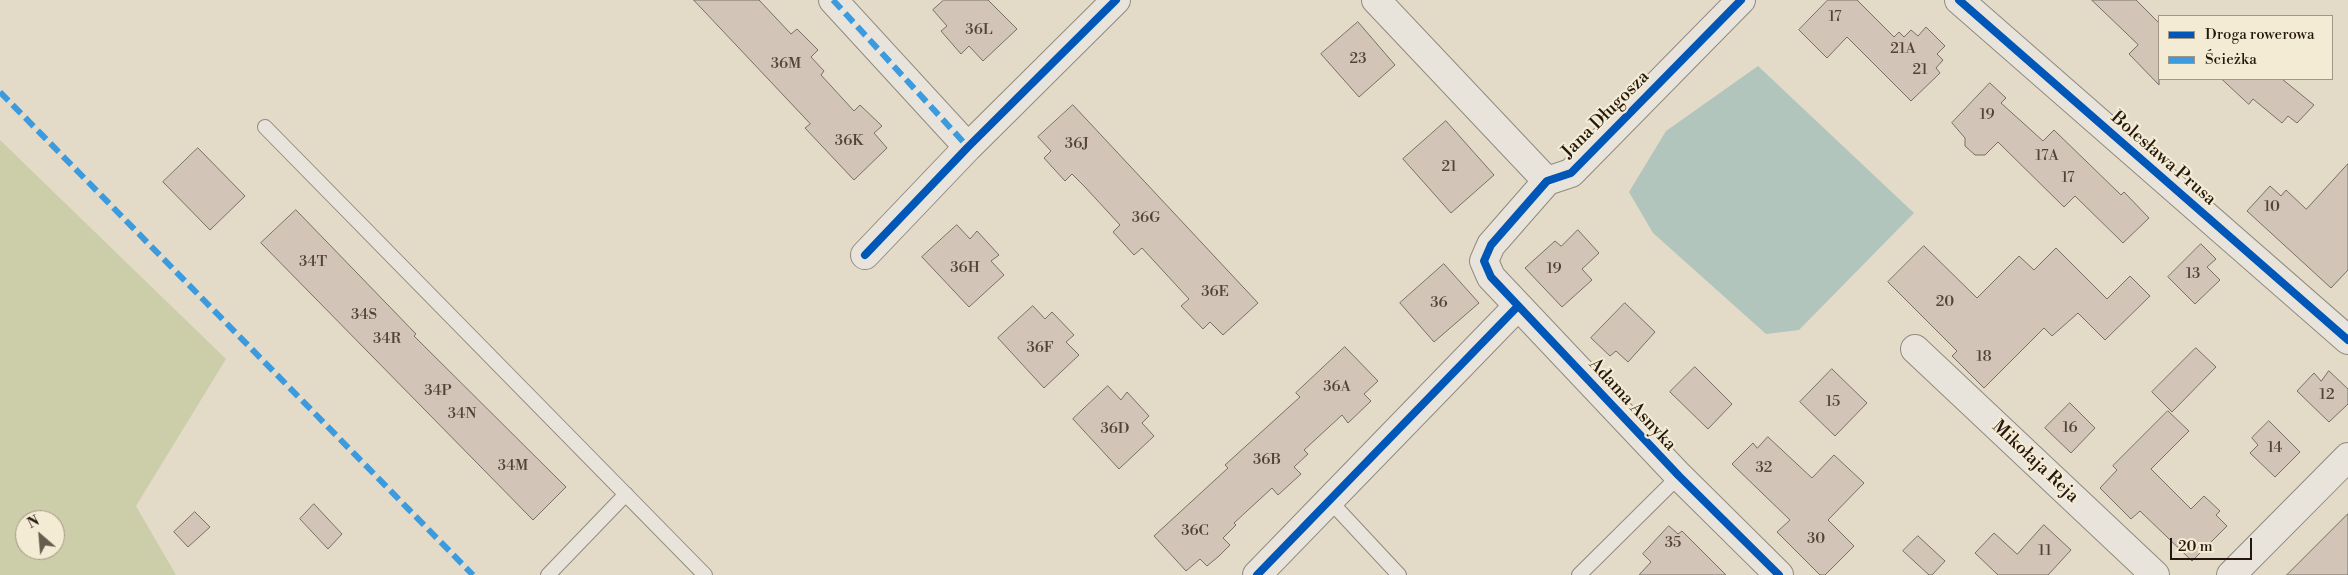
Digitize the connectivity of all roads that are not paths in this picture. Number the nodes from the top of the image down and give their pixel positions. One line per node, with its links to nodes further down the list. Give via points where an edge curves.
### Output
1 (833, 0): 7 (street)
2 (1116, 0): 7 (street)
3 (1376, 0): 8 (street)
4 (1741, 0): 8 (street, Jana Długosza, via 1571,173)
5 (1959, 0): 11 (street, Bolesława Prusa)
6 (265, 127): 15 (lane)
7 (968, 147): 9 (street)
8 (1547, 180): 10 (street, Adama Asnyka, via 1491,245 1484,261 1491,277)
9 (865, 255)
10 (1518, 306): 14 (street, Adama Asnyka); 16 (street)
11 (2348, 340)
12 (1915, 349): 23 (street, Mikołaja Reja)
13 (2348, 457): 24 (street)
14 (1679, 476): 21 (lane); 22 (street, Adama Asnyka)
15 (626, 494): 17 (lane); 18 (lane)
16 (1330, 501): 19 (street); 20 (lane)
17 (548, 575)
18 (705, 575)
19 (1257, 575)
20 (1399, 575)
21 (1579, 575)
22 (1780, 575)
23 (2154, 575)
24 (2231, 575)

